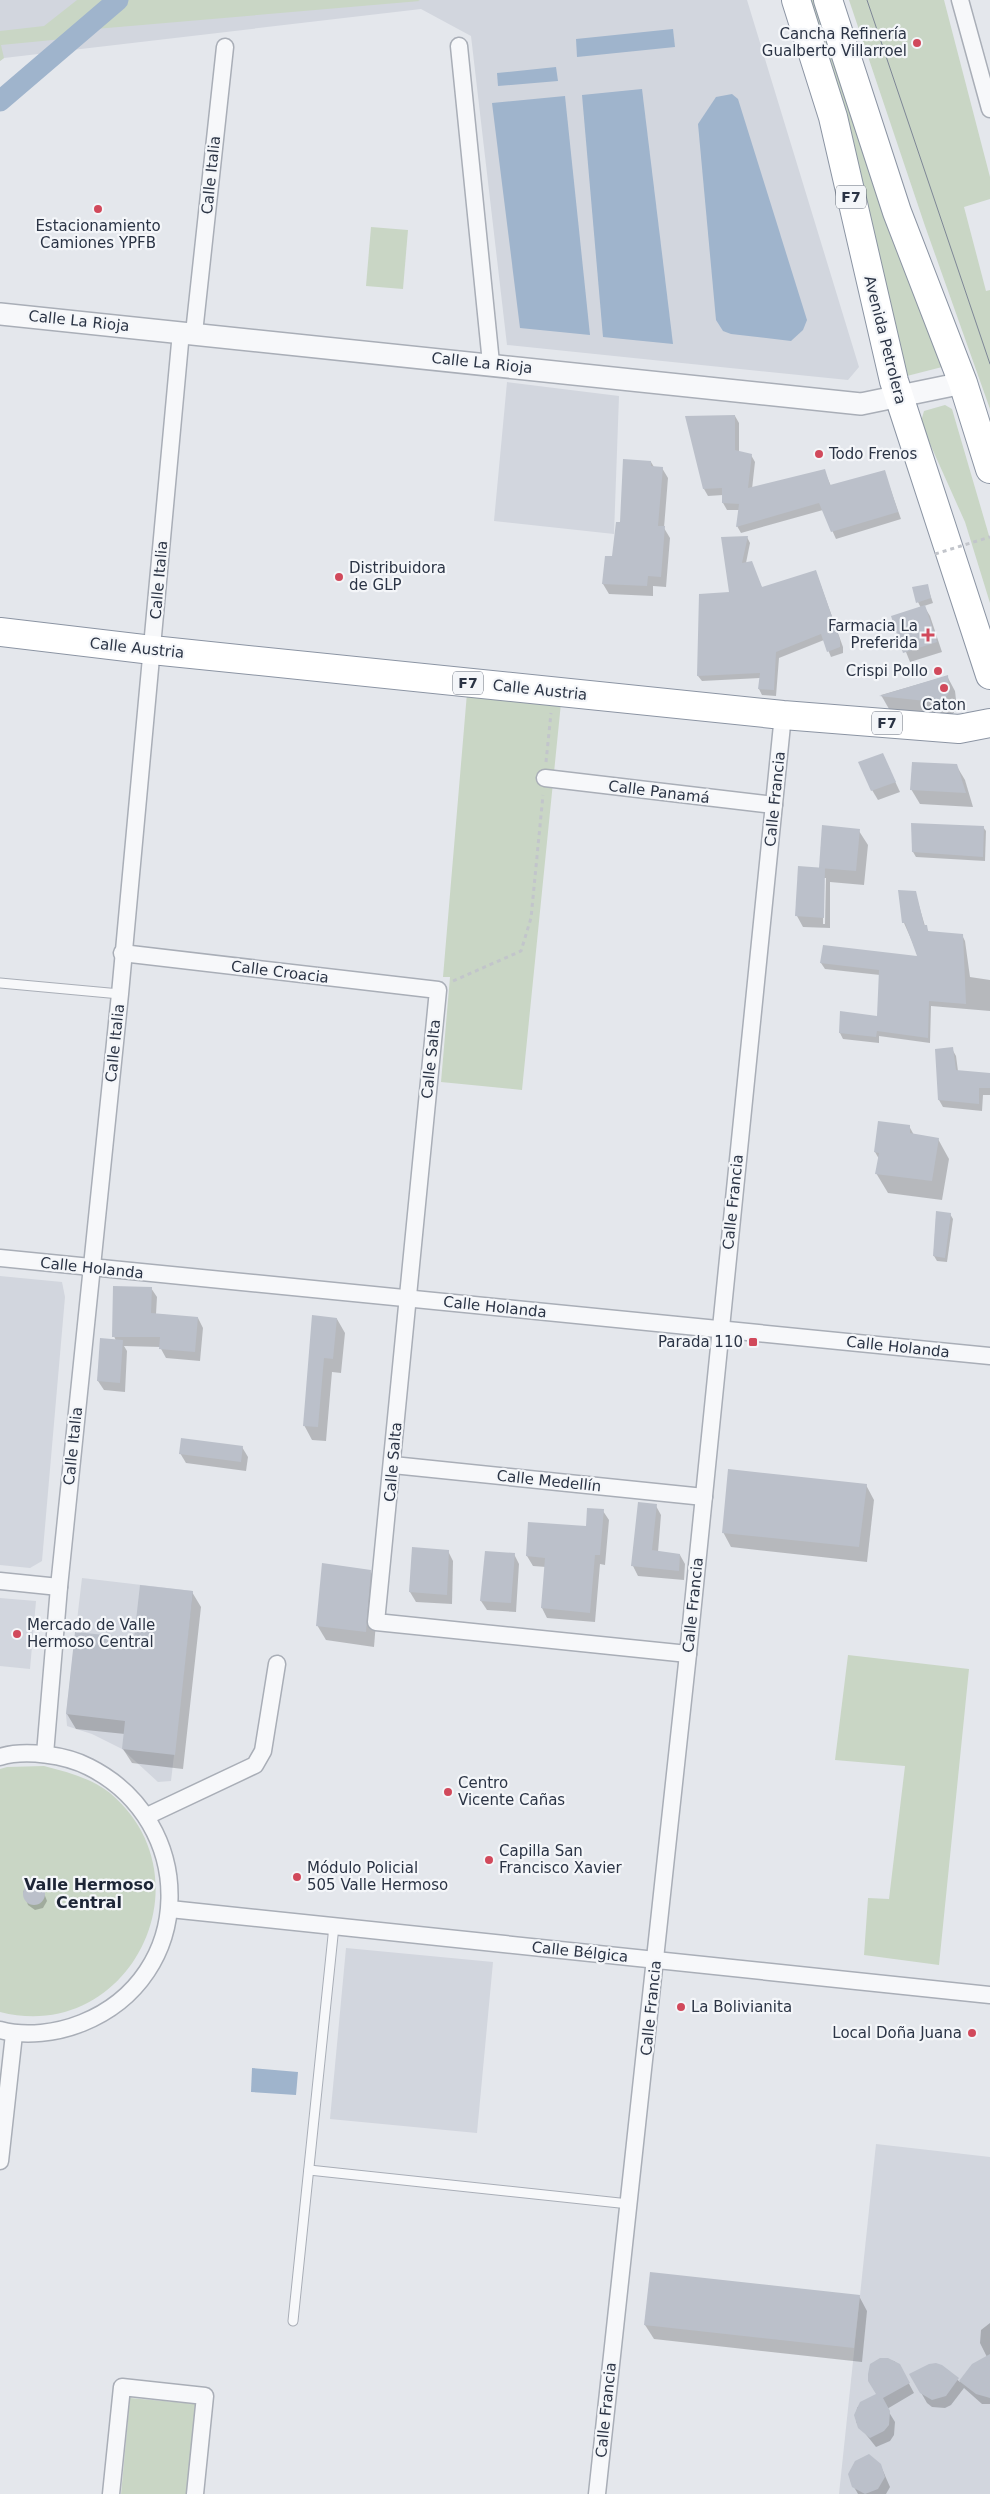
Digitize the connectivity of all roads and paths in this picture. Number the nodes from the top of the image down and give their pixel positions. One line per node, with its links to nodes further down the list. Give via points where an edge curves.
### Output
1 (796, 0): 11 (highway, Avenida Petrolera / F7, via 833,117)
2 (828, 0): 10 (highway, F7, via 897,212)
3 (960, 0): 6 (street)
4 (459, 46): 9 (street)
5 (225, 47): 8 (street, Calle Italia)
6 (990, 109)
7 (0, 314): 8 (street, Calle La Rioja)
8 (188, 332): 9 (street, Calle La Rioja); 16 (street, Calle Italia)
9 (491, 363): 11 (street, Calle La Rioja, via 862,404)
10 (963, 383): 11 (street, Calle La Rioja); 12 (highway, F7)
11 (899, 397): 17 (highway, Avenida Petrolera / F7)
12 (990, 469)
13 (990, 536): 14 (path, bridge)
14 (935, 554)
15 (0, 632): 16 (highway, Calle Austria / F7)
16 (152, 650): 18 (highway, Calle Austria / F7); 23 (street, Calle Italia)
17 (990, 675)
18 (553, 692): 19 (highway, Calle Austria / F7); 21 (path)
19 (783, 715): 20 (highway, Calle Austria / F7, via 959,729); 22 (street, Calle Francia)
20 (990, 722)
21 (544, 778): 22 (street, Calle Panamá); 25 (path, via 531,918 520,951)
22 (774, 805): 30 (street, Calle Francia)
23 (122, 953): 25 (street, Calle Croacia); 26 (street, Calle Italia)
24 (0, 983): 26 (lane)
25 (438, 990): 29 (street, Calle Salta)
26 (120, 994): 28 (street, Calle Italia)
27 (0, 1258): 28 (street, Calle Holanda)
28 (92, 1268): 29 (street, Calle Holanda); 35 (street, Calle Italia)
29 (407, 1298): 30 (street, Calle Holanda); 32 (street, Calle Salta)
30 (720, 1328): 31 (street, Calle Holanda); 33 (street, Calle Francia)
31 (990, 1356)
32 (393, 1465): 33 (street, Calle Medellín); 36 (street, Calle Salta, via 376,1622)
33 (704, 1497): 36 (street, Calle Francia)
34 (0, 1581): 35 (street)
35 (59, 1587): 38 (street, Calle Italia)
36 (688, 1654): 43 (street, Calle Francia)
37 (277, 1664): 40 (street, via 263,1751 255,1765)
38 (45, 1754): 39 (street); 40 (street, via 78,1761 103,1774 124,1790)
39 (0, 1758)
40 (147, 1816): 41 (street, via 169,1873)
41 (170, 1909): 42 (street, Calle Bélgica); 45 (street, via 160,1945 147,1974 103,2015 64,2030)
42 (334, 1926): 43 (street, Calle Bélgica); 47 (lane)
43 (656, 1960): 44 (street, Calle Bélgica); 48 (street, Calle Francia)
44 (990, 1995)
45 (7, 2032): 46 (street)
46 (0, 2161)
47 (309, 2170): 48 (lane); 49 (lane)
48 (629, 2204): 52 (street, Calle Francia)
49 (293, 2321)
50 (111, 2494): 51 (street, via 122,2387 205,2396)
51 (195, 2494)
52 (597, 2494)

